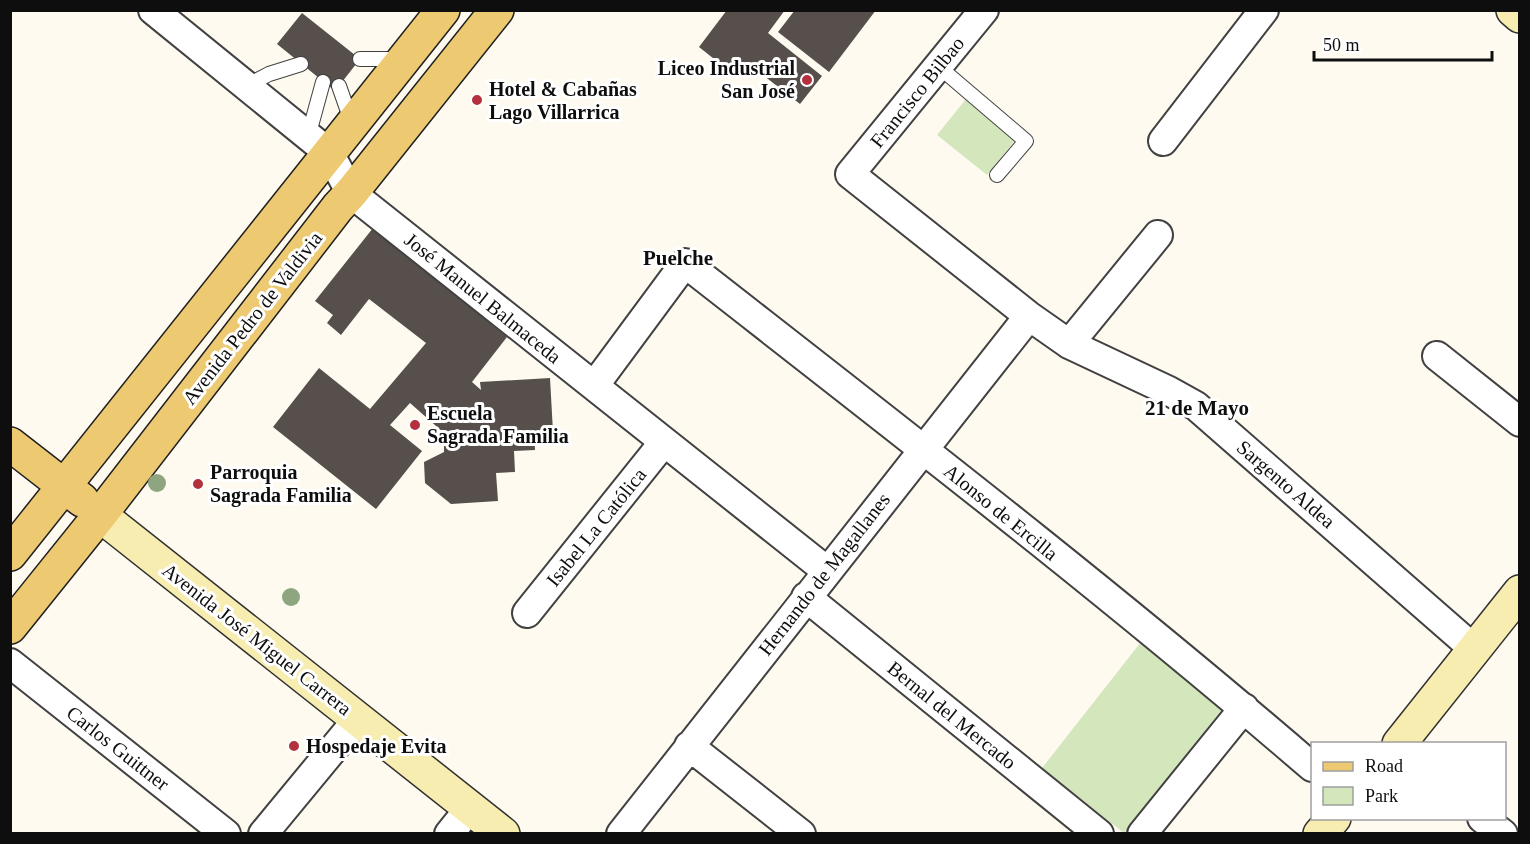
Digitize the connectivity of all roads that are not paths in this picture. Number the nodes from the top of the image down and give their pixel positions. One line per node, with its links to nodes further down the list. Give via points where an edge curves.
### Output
1 (153, 10): 13 (street, José Manuel Balmaceda)
2 (443, 10): 8 (main road)
3 (497, 10): 20 (main road, Avenida Pedro de Valdivia)
4 (984, 10): 11 (street, Francisco Bilbao)
5 (1264, 10): 16 (street)
6 (1513, 10): 7 (main road)
7 (1520, 16)
8 (405, 58): 9 (lane); 15 (main road)
9 (360, 60)
10 (301, 64): 13 (lane)
11 (938, 66): 18 (street, Francisco Bilbao); 19 (lane, via 1026,141)
12 (323, 82): 17 (lane)
13 (246, 86): 17 (street, José Manuel Balmaceda)
14 (339, 86): 15 (lane)
15 (352, 123): 17 (main road)
16 (1163, 141)
17 (319, 145): 20 (street, José Manuel Balmaceda); 30 (main road)
18 (850, 174): 22 (street, Sargento Aldea)
19 (997, 175)
20 (351, 193): 25 (street, José Manuel Balmaceda); 31 (main road, Avenida Pedro de Valdivia)
21 (1158, 236): 23 (street)
22 (1029, 316): 23 (street, Sargento Aldea); 29 (street, Hernando de Magallanes)
23 (1069, 344): 38 (street, Sargento Aldea, via 1196,406)
24 (1437, 356): 26 (street)
25 (594, 386): 27 (street, José Manuel Balmaceda); 29 (street, Alonso de Ercilla, via 685,263)
26 (1520, 422)
27 (664, 442): 33 (street, José Manuel Balmaceda); 36 (street, Isabel La Católica)
28 (10, 444): 30 (main road, Avenida José Miguel Carrera)
29 (923, 449): 33 (street, Hernando de Magallanes); 40 (street, Alonso de Ercilla)
30 (64, 487): 31 (main road, Avenida José Miguel Carrera); 32 (main road)
31 (100, 515): 37 (main road, Avenida Pedro de Valdivia); 41 (main road, Avenida José Miguel Carrera)
32 (10, 554)
33 (827, 571): 35 (street, Hernando de Magallanes)
34 (1520, 592): 38 (main road)
35 (806, 597): 43 (street, Hernando de Magallanes); 54 (street, Bernal del Mercado)
36 (527, 613)
37 (10, 627)
38 (1474, 649): 42 (main road)
39 (10, 663): 48 (street, Carlos Guittner)
40 (1244, 708): 44 (street, Alonso de Ercilla); 55 (street)
41 (358, 719): 45 (main road, Avenida José Miguel Carrera); 49 (street)
42 (1401, 742)
43 (689, 746): 52 (street, Hernando de Magallanes); 53 (street)
44 (1311, 766)
45 (470, 808): 50 (street); 51 (main road, Avenida José Miguel Carrera)
46 (1333, 820): 56 (main road)
47 (1483, 820): 57 (street)
48 (226, 834)
49 (263, 834)
50 (449, 834)
51 (503, 834)
52 (621, 834)
53 (801, 834)
54 (1099, 834)
55 (1142, 834)
56 (1320, 834)
57 (1503, 834)

